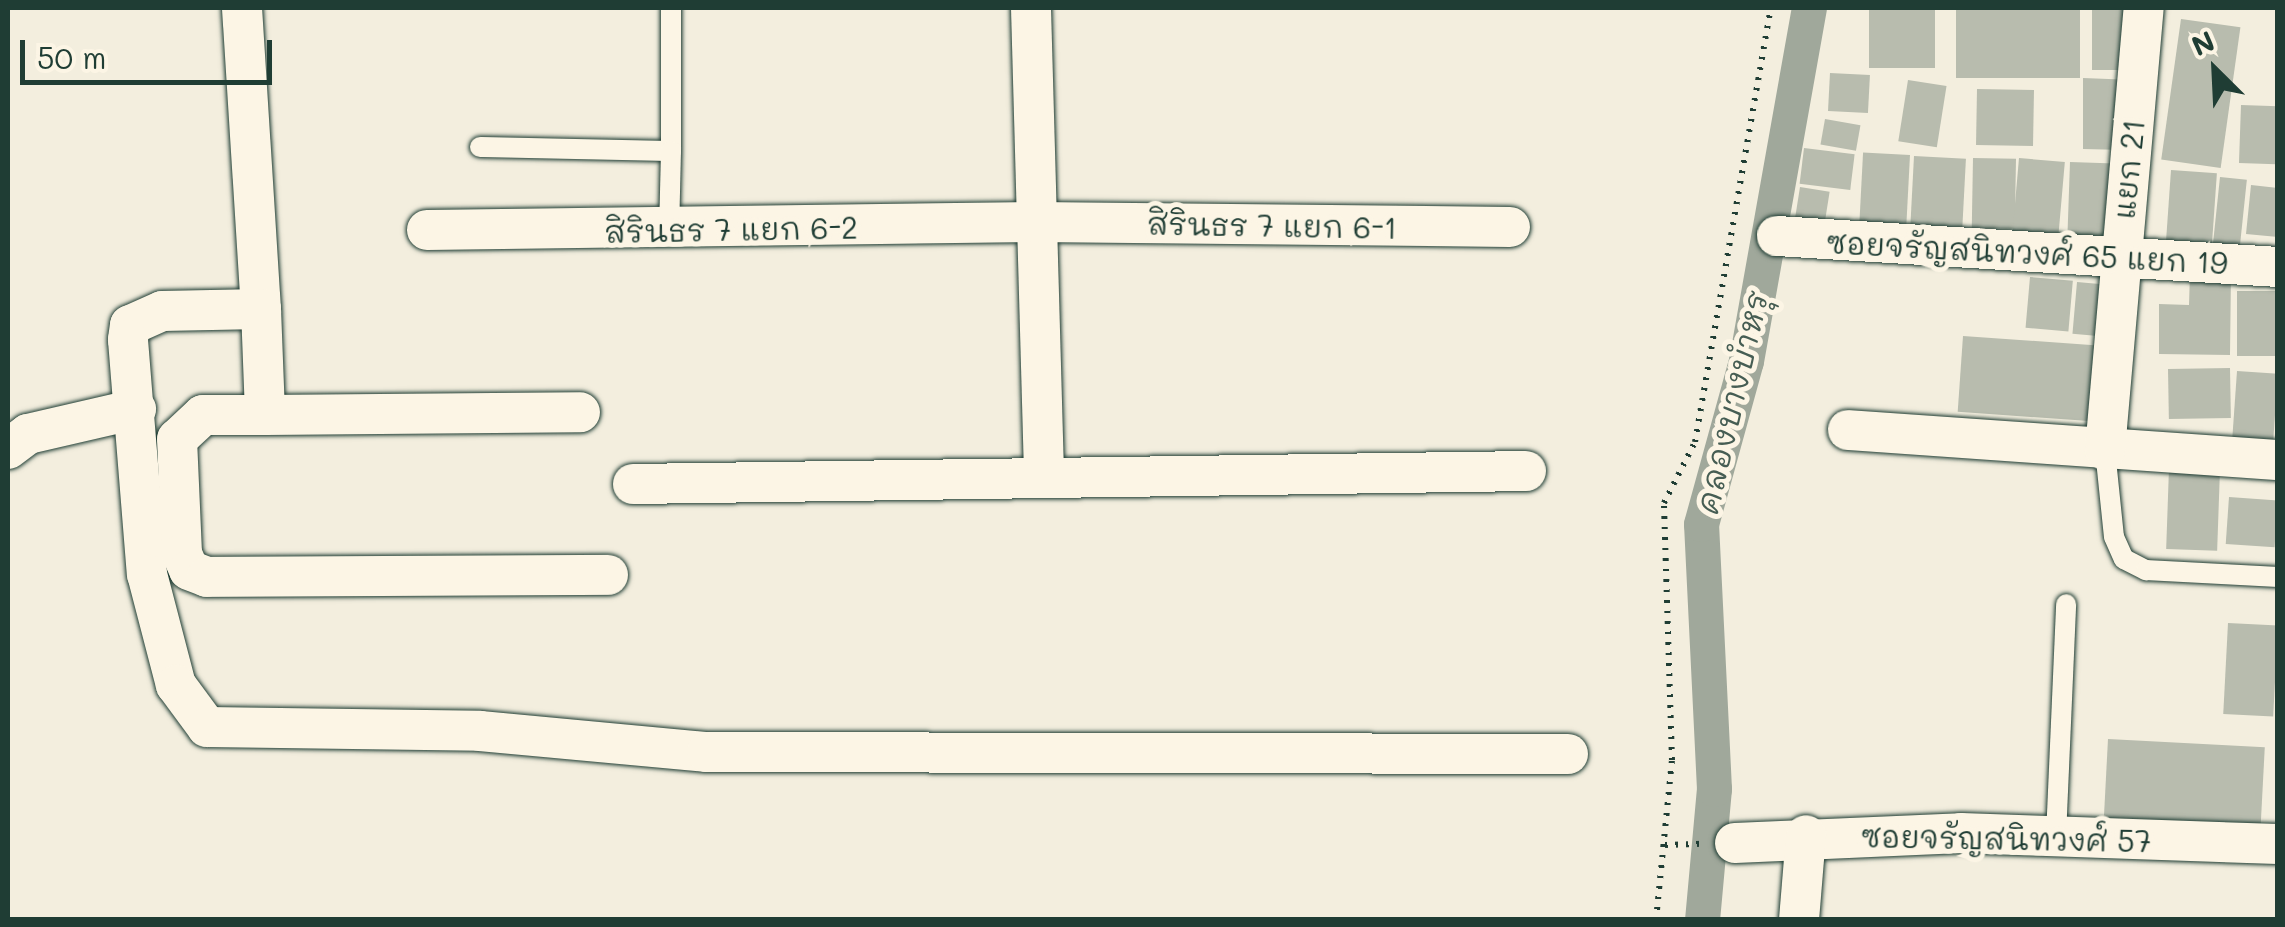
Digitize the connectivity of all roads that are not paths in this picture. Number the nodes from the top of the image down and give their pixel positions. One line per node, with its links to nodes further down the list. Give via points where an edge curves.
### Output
1 (242, 8): 14 (street)
2 (671, 8): 6 (lane)
3 (1031, 8): 7 (street)
4 (2144, 8): 12 (street, แยก 21)
5 (480, 147): 6 (lane)
6 (672, 151): 10 (lane)
7 (1035, 222): 8 (street, สิรินธร 7 แยก 6-1); 10 (street, สิรินธร 7 แยก 6-2); 23 (street)
8 (1510, 227)
9 (427, 230): 10 (street, สิรินธร 7 แยก 6-2)
10 (669, 232)
11 (1777, 236): 12 (street, ซอยจรัญสนิทวงศ์ 65 แยก 19)
12 (2119, 257): 13 (street, ซอยจรัญสนิทวงศ์ 65 แยก 19); 20 (street, แยก 21)
13 (2278, 267)
14 (261, 309): 15 (street, via 162,311 130,325); 17 (street)
15 (136, 409): 19 (street, via 28,434); 28 (street, via 147,574 158,624 188,707 207,727 222,731 480,732 707,752)
16 (580, 412): 17 (street)
17 (264, 415): 25 (street, via 204,415 176,439 182,554 189,570 208,577)
18 (1848, 430): 20 (street)
19 (8, 449)
20 (2105, 450): 21 (street); 26 (lane, via 2114,537 2124,560 2146,570)
21 (2278, 460)
22 (1526, 470): 23 (street)
23 (1044, 478): 24 (street)
24 (633, 484)
25 (608, 574)
26 (2278, 577)
27 (2066, 604): 30 (lane)
28 (1568, 754)
29 (1806, 836): 30 (street, ซอยจรัญสนิทวงศ์ 57); 31 (street, ซอยจรัญสนิทวงศ์ 57); 33 (street)
30 (2056, 837): 32 (street, ซอยจรัญสนิทวงศ์ 57)
31 (1735, 843)
32 (2278, 844)
33 (1798, 920)

